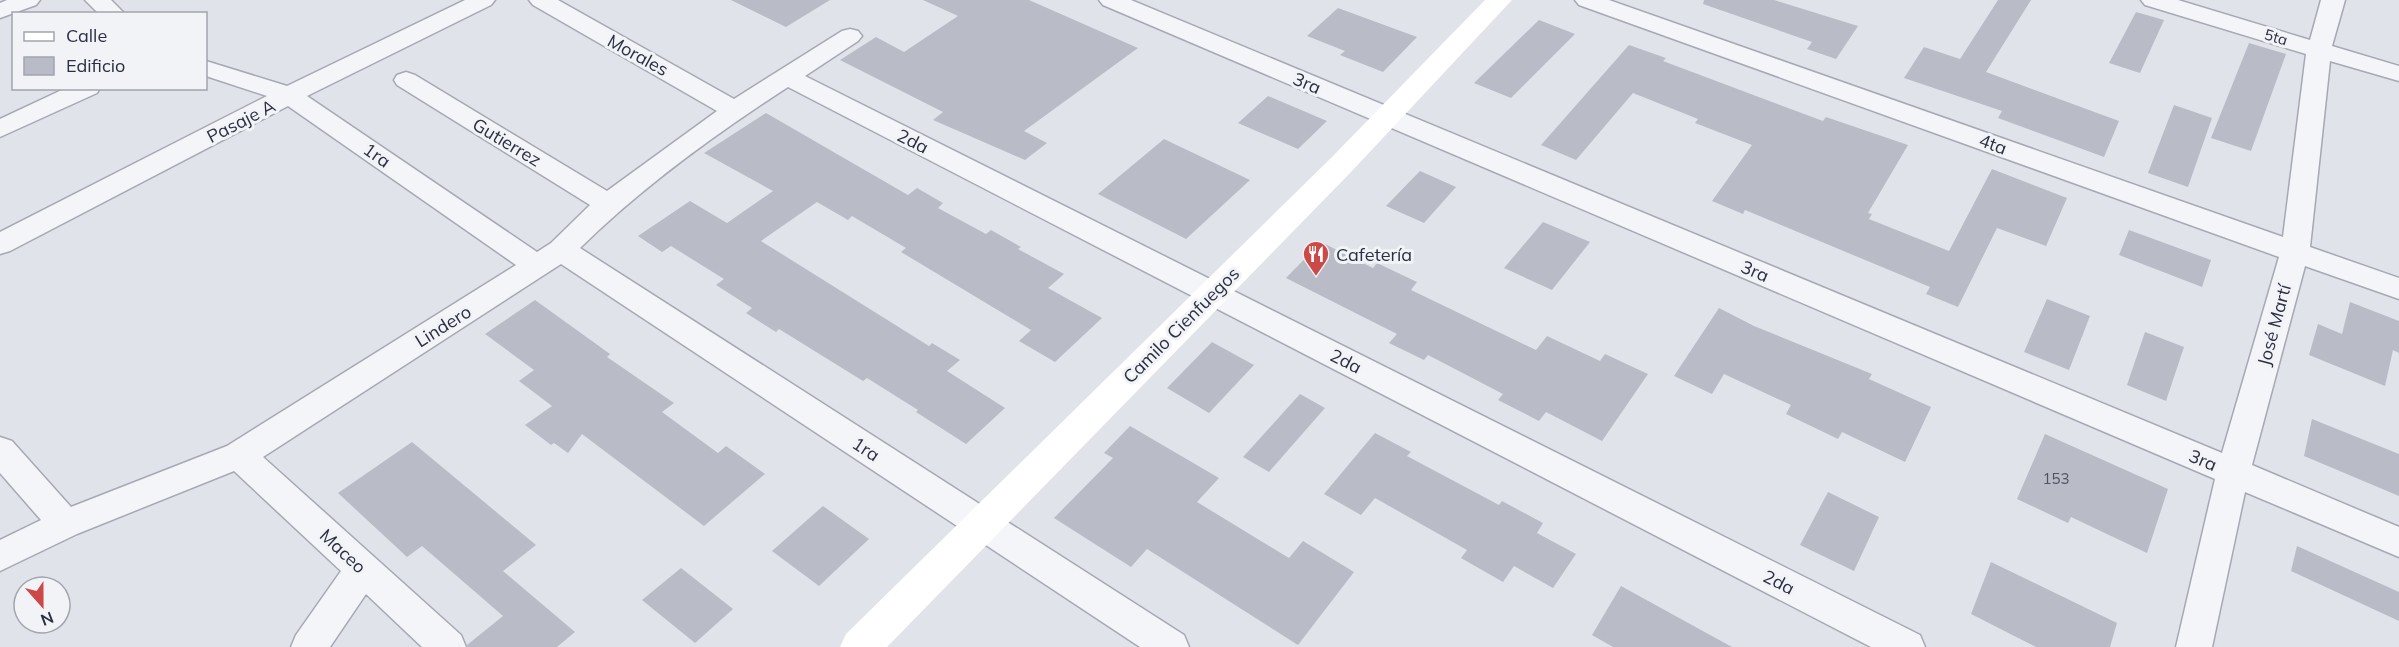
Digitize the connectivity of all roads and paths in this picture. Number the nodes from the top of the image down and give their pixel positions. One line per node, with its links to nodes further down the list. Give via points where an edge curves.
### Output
1 (28, 0): 10 (street)
2 (97, 0): 11 (street)
3 (483, 0): 19 (street, Pasaje A)
4 (541, 0): 20 (street, Morales)
5 (1111, 0): 21 (street, 3ra)
6 (1499, 0): 21 (street, Camilo Cienfuegos)
7 (1587, 0): 25 (street, 4ta)
8 (2153, 0): 13 (street, 5ta)
9 (2333, 0): 13 (street, José Martí)
10 (0, 11)
11 (112, 12)
12 (850, 36): 16 (street, Lindero)
13 (2319, 50): 15 (street, 5ta); 25 (street, José Martí)
14 (207, 68): 19 (street, 1ra)
15 (2399, 74)
16 (785, 76): 20 (street, Lindero); 28 (street, 2da)
17 (406, 80): 23 (street, Gutierrez)
18 (84, 90): 22 (street)
19 (291, 96): 24 (street, Pasaje A); 26 (street, 1ra)
20 (735, 110): 23 (street, Lindero)
21 (1389, 117): 28 (street, Camilo Cienfuegos); 31 (street, 3ra)
22 (0, 129)
23 (608, 204): 26 (street, Lindero)
24 (0, 244)
25 (2295, 251): 27 (street, 4ta); 31 (street, José Martí)
26 (549, 258): 30 (street, Lindero); 32 (street, 1ra)
27 (2399, 289)
28 (1213, 294): 32 (street, Camilo Cienfuegos); 41 (street, 2da)
29 (0, 450): 33 (street)
30 (239, 455): 33 (street, Lindero); 36 (street, Maceo)
31 (2233, 473): 34 (street, 3ra); 42 (street, José Martí)
32 (981, 523): 39 (street, Camilo Cienfuegos); 40 (street, 1ra)
33 (64, 524): 35 (street, Lindero)
34 (2399, 542)
35 (0, 556)
36 (363, 569): 37 (street); 38 (street, Maceo)
37 (309, 647)
38 (448, 647)
39 (860, 647)
40 (1171, 647)
41 (1907, 647)
42 (2194, 647)

